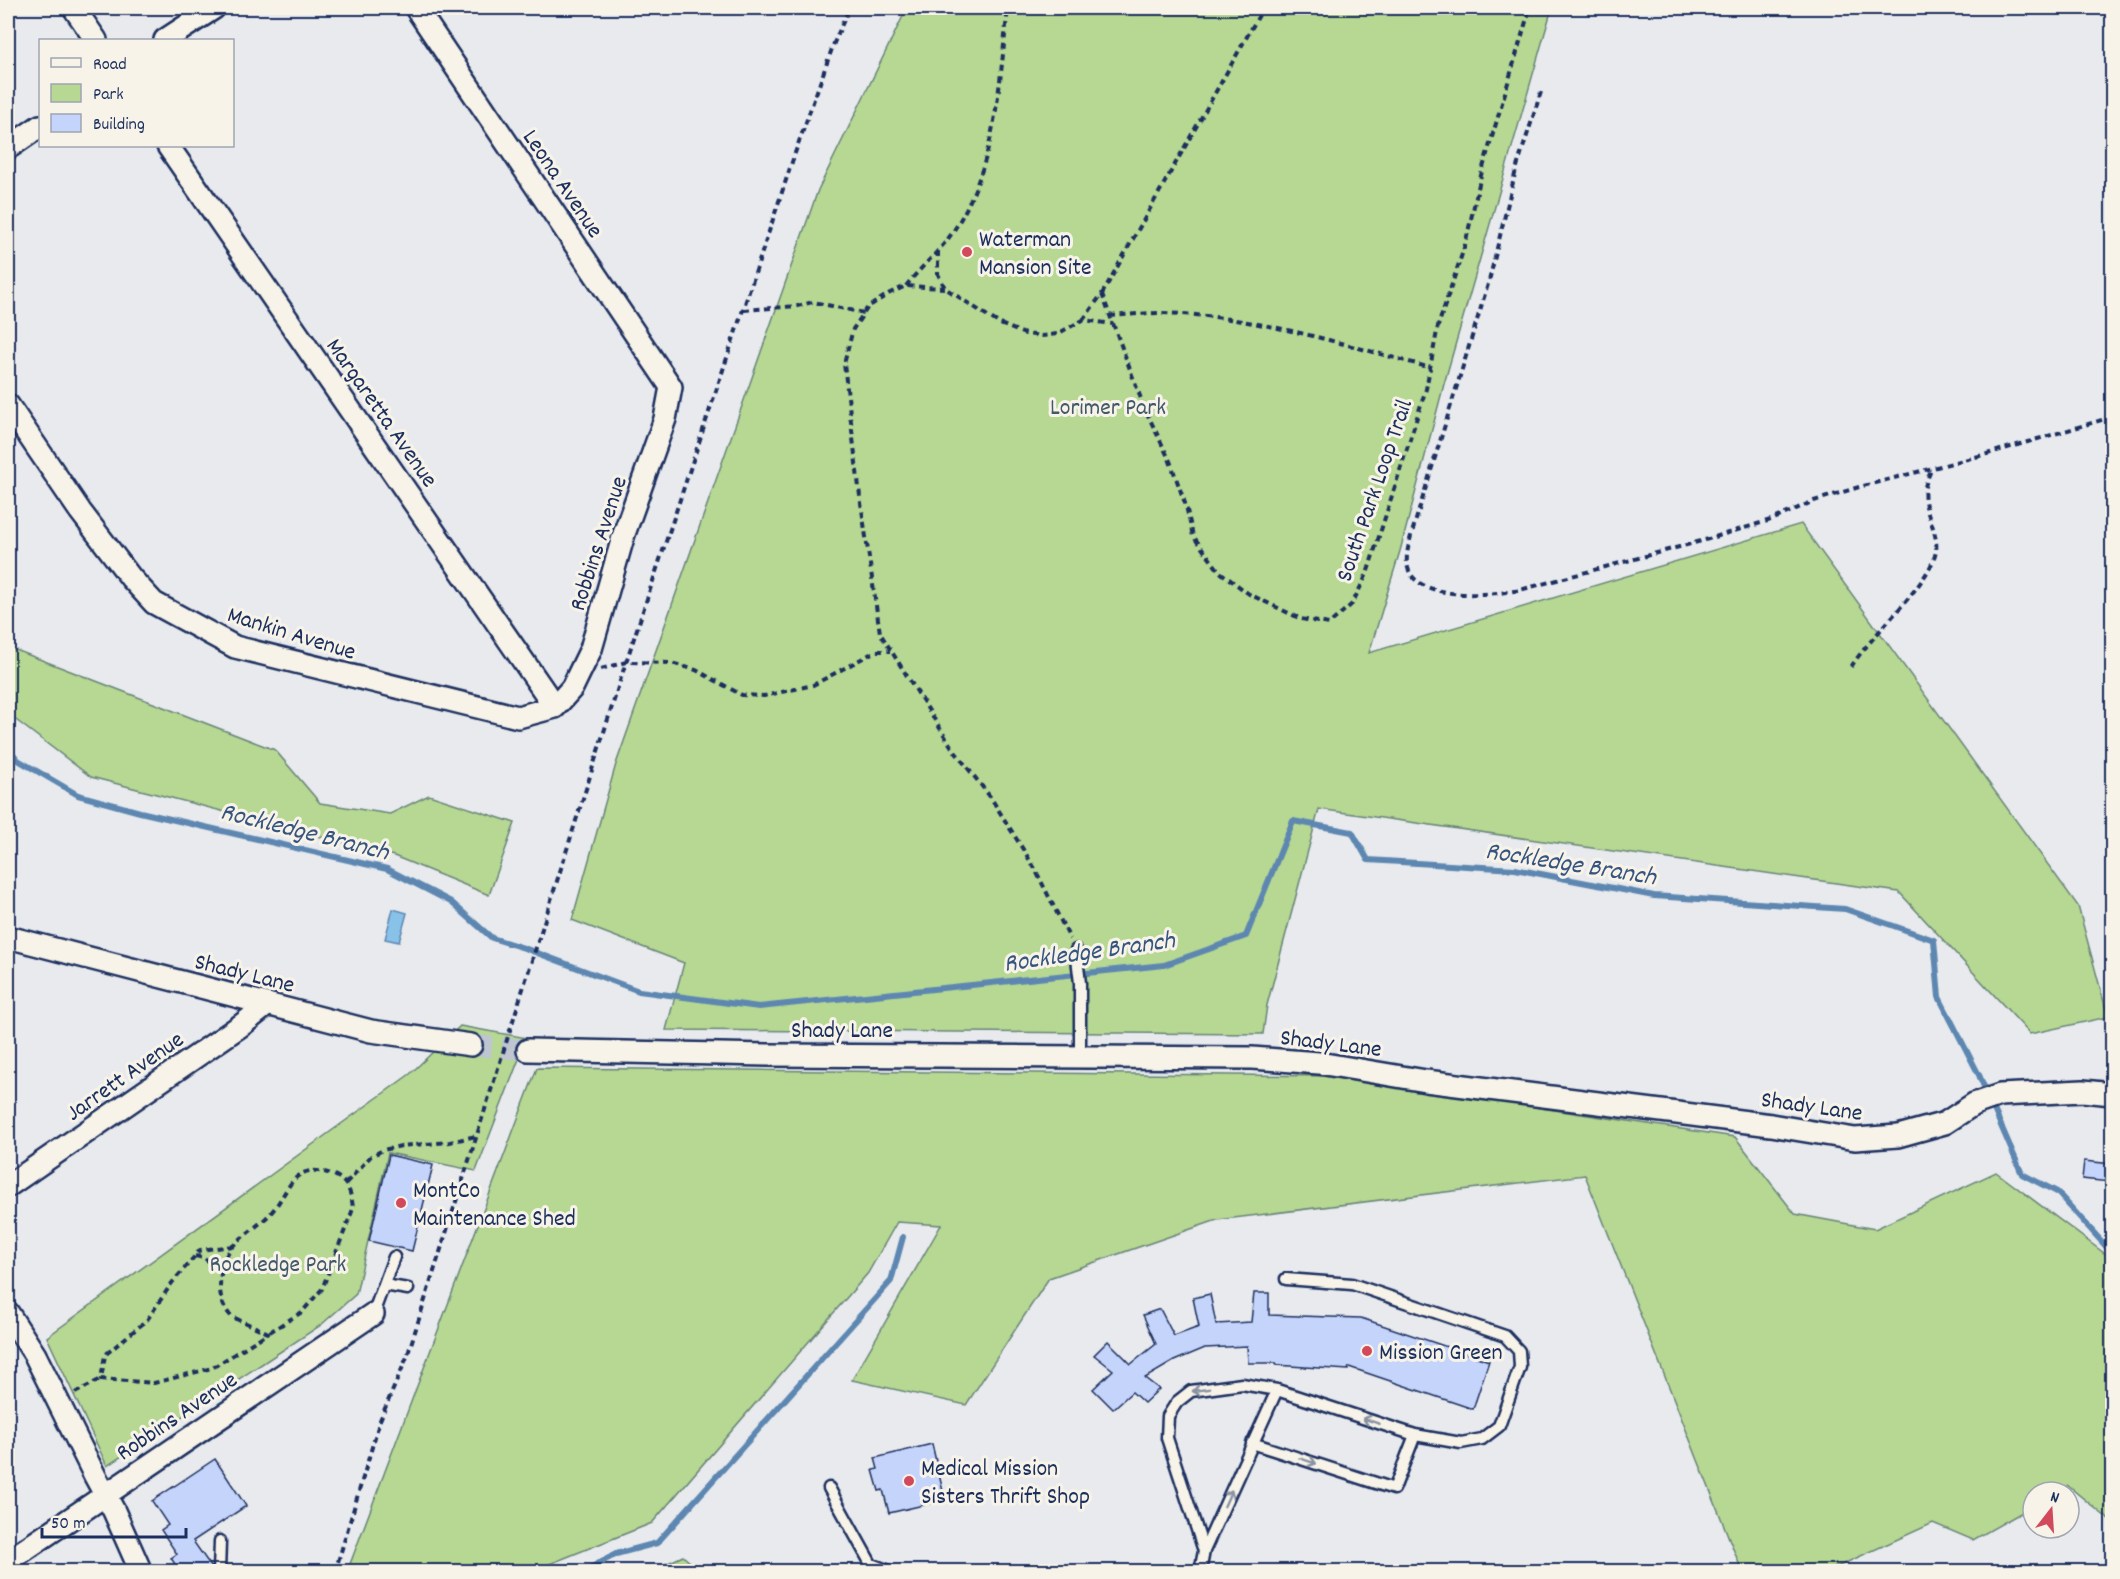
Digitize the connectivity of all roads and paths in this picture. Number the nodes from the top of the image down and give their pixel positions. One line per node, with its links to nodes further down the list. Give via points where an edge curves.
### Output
1 (74, 8): 8 (street)
2 (214, 8): 9 (street)
3 (416, 8): 24 (street, Leona Avenue)
4 (849, 8): 18 (path, via 795,153)
5 (1008, 8): 14 (path, via 1001,84 984,160 963,214)
6 (1263, 8): 17 (path)
7 (1530, 8): 23 (path, South Park Loop Trail, via 1482,171 1465,245 1438,326)
8 (95, 39)
9 (167, 39)
10 (1541, 92): 27 (path, via 1516,170 1489,281 1411,536 1407,565 1421,584 1471,595 1520,590 1705,540 1825,498)
11 (39, 127): 13 (street)
12 (169, 147): 32 (street, Margaretta Avenue)
13 (8, 148)
14 (938, 251): 15 (path); 16 (path, via 938,274)
15 (906, 286): 16 (path); 19 (path, via 890,292)
16 (945, 288): 21 (path, via 985,315 1025,334 1056,334)
17 (1102, 294): 20 (path); 21 (path)
18 (744, 310): 19 (path, via 813,302); 29 (path)
19 (864, 313): 28 (path, via 853,329 844,364 880,633)
20 (1110, 315): 22 (path); 23 (path, via 1160,313 1239,321)
21 (1083, 320): 22 (path)
22 (1113, 324): 23 (path, South Park Loop Trail, via 1144,407 1170,461 1192,536 1220,572 1249,594 1301,619 1329,624 1352,604 1367,574)
23 (1431, 368)
24 (671, 387): 30 (street, Robbins Avenue, via 666,419 624,534 591,649)
25 (8, 405): 32 (street, Mankin Avenue, via 131,578 154,603 185,621 235,647 518,717)
26 (2112, 417): 27 (path)
27 (1931, 469): 31 (path, via 1924,488 1935,533 1936,551 1931,565)
28 (891, 651): 29 (path, via 876,651 813,685 764,696 742,695 696,670 671,663); 34 (path, via 1034,867)
29 (626, 662): 30 (path, via 602,669); 40 (path)
30 (582, 666): 32 (street, Robbins Avenue, via 572,688)
31 (1851, 667)
32 (555, 707)
33 (8, 937): 35 (street, Shady Lane)
34 (1076, 951): 38 (lane)
35 (268, 1004): 36 (street, Shady Lane, via 371,1031); 42 (street, Jarrett Avenue)
36 (471, 1045)
37 (528, 1050): 38 (street, Shady Lane)
38 (1080, 1057): 39 (street, Shady Lane, via 1252,1058 1319,1063 1855,1139 1898,1136 1946,1123 1974,1104 2000,1095 2083,1091)
39 (2112, 1094)
40 (476, 1136): 41 (path, via 383,1150 370,1156); 65 (path, via 407,1358 380,1420)
41 (346, 1183): 43 (path, via 322,1171 305,1171 290,1184 268,1216); 52 (path, via 353,1209 321,1289 302,1312)
42 (8, 1186)
43 (233, 1246): 44 (path, via 200,1250); 46 (path, via 225,1255)
44 (195, 1256): 46 (path); 53 (path, via 147,1320 105,1355)
45 (394, 1257): 48 (lane)
46 (221, 1270): 52 (path, via 223,1306 232,1318)
47 (1286, 1279): 56 (lane, via 1352,1284 1505,1336 1519,1351 1520,1367 1499,1426 1482,1438 1461,1443)
48 (384, 1285): 49 (lane); 51 (lane)
49 (408, 1289)
50 (8, 1313): 55 (street)
51 (373, 1314): 59 (street, Robbins Avenue)
52 (268, 1333): 53 (path, via 212,1368 154,1383)
53 (101, 1379): 55 (path)
54 (1276, 1389): 56 (lane, one-way to 54); 57 (lane); 61 (lane, one-way to 61, via 1242,1384 1191,1391 1176,1402 1168,1416 1167,1438)
55 (58, 1401): 59 (street)
56 (1415, 1435): 57 (lane, one-way to 56, via 1394,1489)
57 (1252, 1443): 61 (lane, one-way to 57)
58 (829, 1488): 66 (lane, via 871,1564)
59 (105, 1494): 62 (street, Robbins Avenue); 63 (street)
60 (220, 1540): 64 (lane)
61 (1204, 1551): 67 (lane)
62 (8, 1561)
63 (141, 1572)
64 (219, 1572)
65 (335, 1572)
66 (892, 1572)
67 (1200, 1572)

